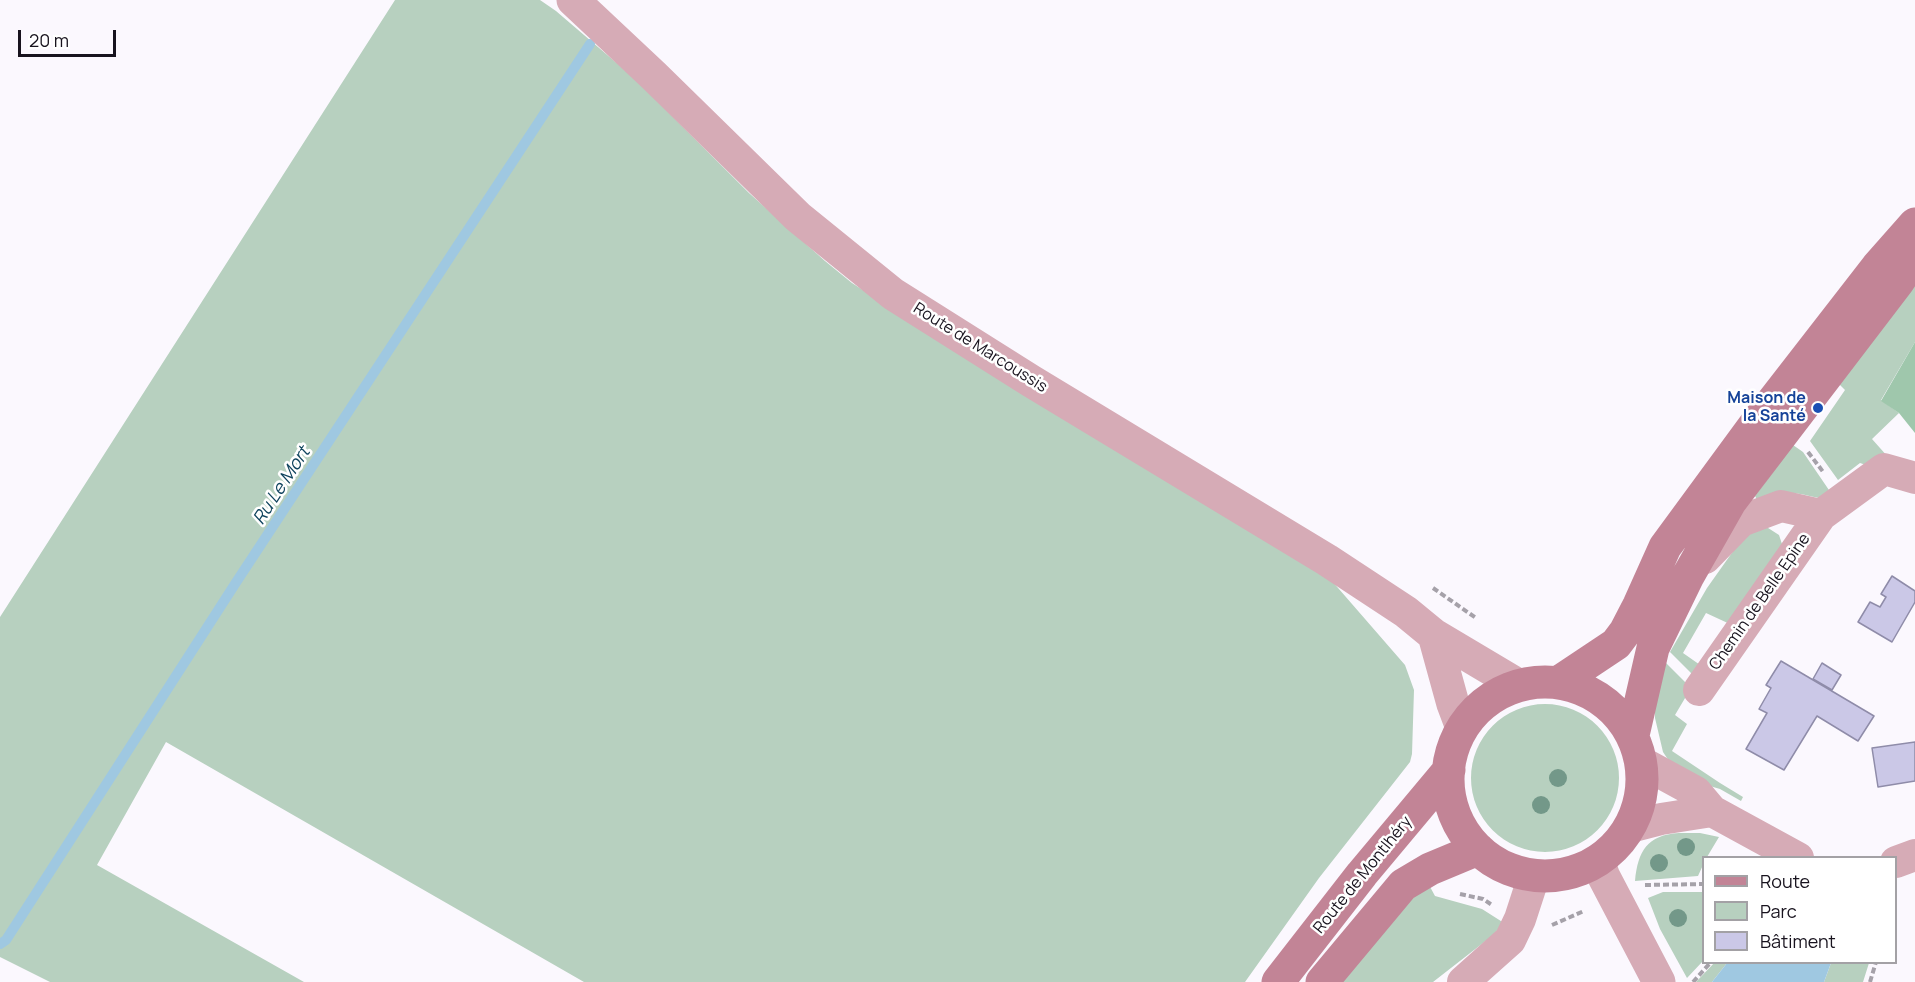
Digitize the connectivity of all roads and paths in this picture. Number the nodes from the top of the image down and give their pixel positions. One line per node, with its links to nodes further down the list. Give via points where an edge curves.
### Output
1 (573, 0): 10 (street, Route de Marcoussis, via 798,218 893,294 1327,560)
2 (1915, 224): 11 (main road, via 1766,410 1665,548 1616,644)
3 (1915, 256): 7 (main road, via 1730,502)
4 (1801, 443): 6 (path)
5 (1915, 478): 6 (street, Chemin de Belle Epine, via 1884,469)
6 (1832, 507): 7 (street, Chemin de Belle Epine, via 1781,506 1741,521); 13 (street, Chemin de Belle Epine)
7 (1688, 576): 15 (main road, via 1653,648)
8 (1434, 589): 9 (path)
9 (1479, 621)
10 (1434, 635): 12 (street, Route de Marcoussis); 14 (street)
11 (1559, 682): 12 (main road, via 1538,681); 15 (main road, via 1589,691 1614,710)
12 (1518, 686): 14 (main road, via 1496,695)
13 (1699, 690)
14 (1462, 728): 16 (main road)
15 (1637, 748): 17 (street, via 1696,792); 18 (main road, via 1642,796)
16 (1449, 770): 19 (main road, via 1450,799 1460,826); 33 (main road, Route de Montlhéry)
17 (1712, 811): 18 (street); 21 (street)
18 (1630, 827): 22 (main road)
19 (1478, 849): 24 (main road, via 1504,867); 34 (main road, via 1403,885)
20 (1915, 855): 23 (street)
21 (1794, 856)
22 (1598, 861): 24 (main road, via 1567,874); 36 (street)
23 (1897, 862)
24 (1534, 876): 35 (street, via 1509,940)
25 (1702, 884): 26 (path)
26 (1635, 885)
27 (1454, 893): 28 (path, via 1483,898)
28 (1497, 908)
29 (1587, 910): 30 (path)
30 (1548, 927)
31 (1710, 964): 37 (path)
32 (1876, 964): 38 (path)
33 (1278, 982)
34 (1322, 982)
35 (1463, 982)
36 (1659, 982)
37 (1693, 982)
38 (1870, 982)

